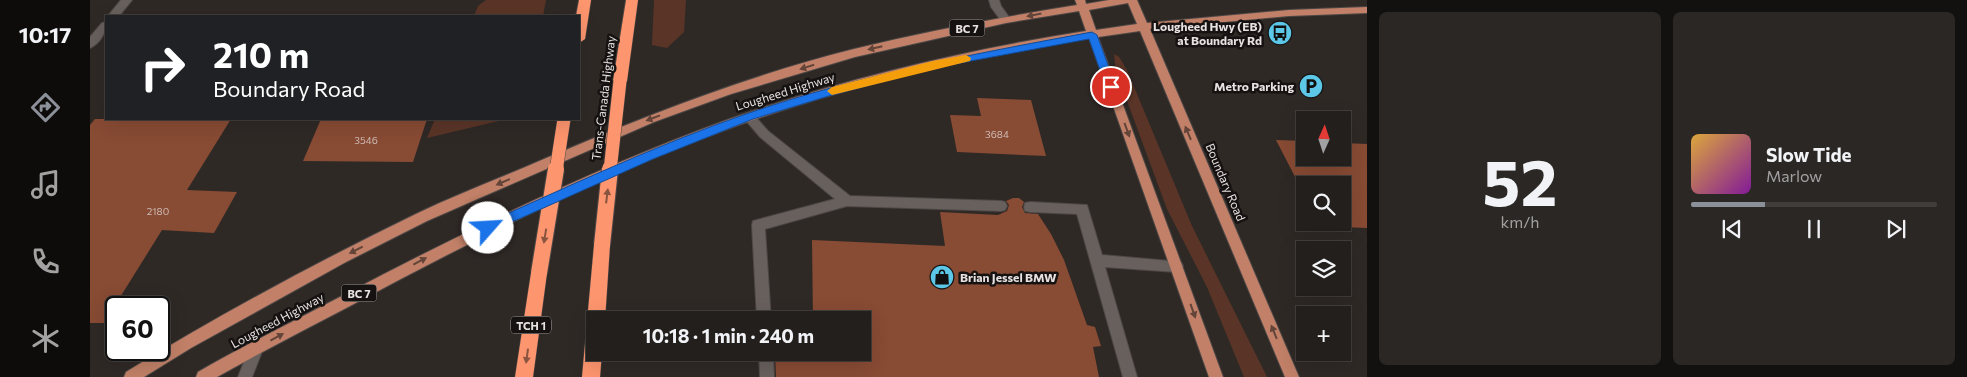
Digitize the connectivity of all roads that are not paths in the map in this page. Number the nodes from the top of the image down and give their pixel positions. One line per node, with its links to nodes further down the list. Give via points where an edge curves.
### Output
1 (127, 0): 8 (street)
2 (585, 0): 12 (highway)
3 (632, 0): 22 (highway, Trans-Canada Highway, one-way to 3, bridge, via 620,81)
4 (994, 0): 9 (street)
5 (1130, 0): 6 (main road, Lougheed Highway / BC 7); 11 (main road, Boundary Road)
6 (1081, 4): 9 (main road, Lougheed Highway / BC 7, one-way to 9); 13 (main road)
7 (1367, 10): 11 (main road, Lougheed Highway / BC 7, via 1255,16)
8 (114, 15)
9 (1006, 20): 27 (main road, Lougheed Highway / BC 7, one-way to 27, via 854,53 727,91 650,119 422,217 186,343)
10 (105, 26): 14 (street)
11 (1143, 28): 13 (main road, Lougheed Highway / BC 7); 35 (main road, Boundary Road, one-way to 11)
12 (580, 32)
13 (1092, 35): 15 (main road, Lougheed Highway / BC 7, via 933,65 831,91); 21 (main road, one-way to 21)
14 (90, 44)
15 (749, 117): 17 (street, via 764,134); 24 (main road, Lougheed Highway / BC 7, one-way to 15, via 518,213)
16 (564, 120): 30 (highway, TCH 1, one-way to 30, bridge)
17 (847, 201): 18 (street); 23 (street, via 758,225)
18 (1001, 206)
19 (1030, 207): 20 (street, via 1082,210)
20 (1097, 261): 21 (street); 33 (street)
21 (1176, 266): 34 (main road, one-way to 34)
22 (597, 311)
23 (763, 311)
24 (256, 348): 28 (main road, Lougheed Highway / BC 7); 29 (street)
25 (592, 361): 31 (highway)
26 (766, 361): 32 (street)
27 (131, 377)
28 (203, 377)
29 (245, 377)
30 (524, 377)
31 (591, 377)
32 (767, 377)
33 (1130, 377)
34 (1216, 377)
35 (1292, 377)

